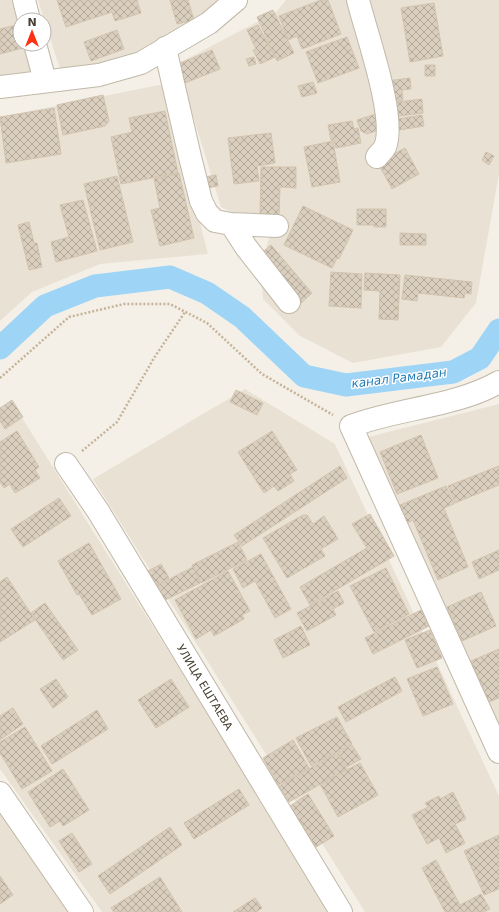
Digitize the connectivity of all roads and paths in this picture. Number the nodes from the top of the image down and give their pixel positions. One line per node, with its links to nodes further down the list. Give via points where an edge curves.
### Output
1 (24, 0): 4 (street)
2 (236, 0): 5 (street, via 209,23)
3 (358, 0): 9 (street, via 379,73 388,132 384,148)
4 (27, 12)
5 (165, 48): 7 (street, via 141,63 99,75); 10 (street, via 201,201 215,221)
6 (37, 52): 7 (street)
7 (45, 81): 8 (street)
8 (0, 87)
9 (377, 157)
10 (231, 224): 11 (street); 12 (street)
11 (277, 226)
12 (289, 302)
13 (185, 312): 14 (path, via 170,304 124,304 69,317); 16 (path, via 207,324 262,374); 17 (path, via 154,358 117,422)
14 (0, 378)
15 (499, 382): 16 (street, via 481,392 371,418)
16 (351, 426): 18 (street)
17 (66, 464): 21 (street, УЛИЦА ЕШТАЕВА, via 98,511)
18 (499, 752)
19 (0, 792): 20 (street)
20 (82, 912)
21 (341, 912)

